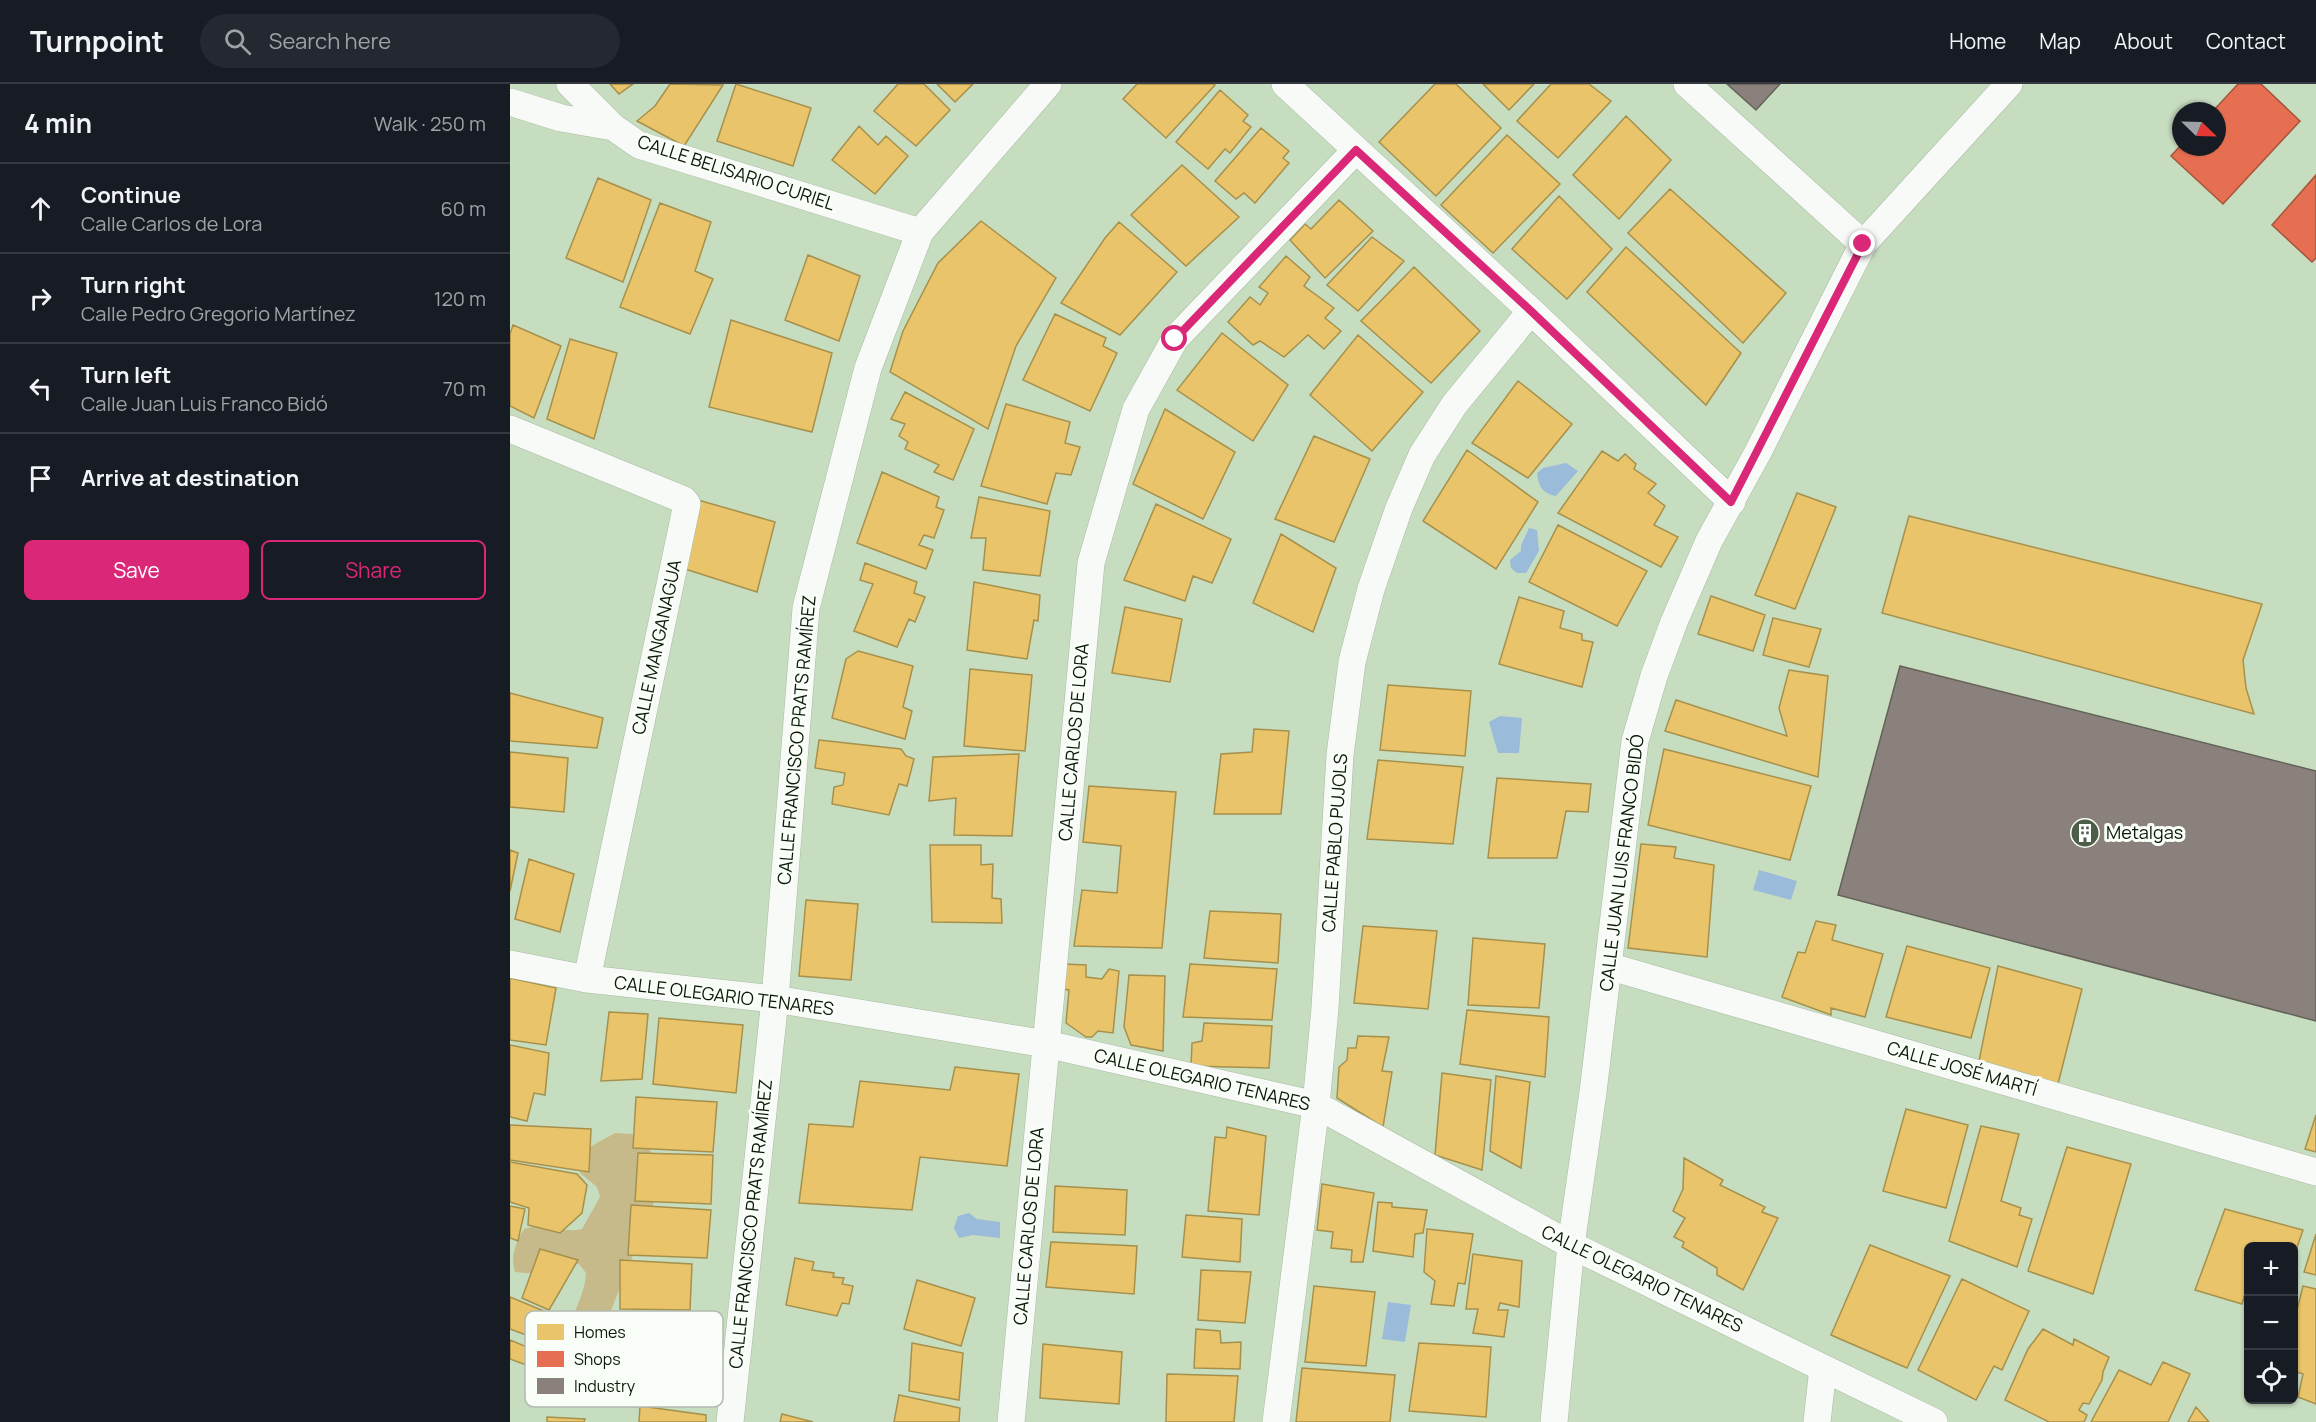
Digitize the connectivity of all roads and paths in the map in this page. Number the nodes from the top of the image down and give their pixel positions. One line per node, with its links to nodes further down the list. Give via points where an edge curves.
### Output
1 (570, 84): 7 (street, CALLE BELISARIO CURIEL)
2 (1048, 84): 9 (street, CALLE FRANCISCO PRATS RAMÍREZ)
3 (1285, 84): 8 (street)
4 (1687, 84): 10 (street)
5 (2009, 84): 10 (street, CALLE JUAN LUIS FRANCO BIDÓ)
6 (510, 102): 7 (street, via 561,118)
7 (613, 127): 9 (street, CALLE BELISARIO CURIEL, via 639,145)
8 (1356, 150): 11 (street); 18 (street, CALLE CARLOS DE LORA, via 1175,339 1136,409 1091,563)
9 (920, 232): 17 (street, CALLE FRANCISCO PRATS RAMÍREZ, via 868,368 806,608)
10 (1863, 244): 13 (street, CALLE JUAN LUIS FRANCO BIDÓ)
11 (1531, 311): 13 (street); 19 (street, CALLE PABLO PUJOLS, via 1454,405 1422,455 1371,589 1352,662 1340,755)
12 (510, 429): 16 (street, CALLE MANGANAGUA, via 687,504)
13 (1731, 502): 15 (street, CALLE JUAN LUIS FRANCO BIDÓ, via 1709,541 1674,622 1635,741)
14 (510, 964): 16 (street, CALLE OLEGARIO TENARES)
15 (1608, 966): 20 (street, CALLE JOSÉ MARTÍ); 21 (street, CALLE JUAN LUIS FRANCO BIDÓ)
16 (587, 979): 17 (street, CALLE OLEGARIO TENARES)
17 (775, 999): 18 (street, CALLE OLEGARIO TENARES); 23 (street, CALLE FRANCISCO PRATS RAMÍREZ)
18 (1046, 1044): 19 (street, CALLE OLEGARIO TENARES); 24 (street, CALLE CARLOS DE LORA)
19 (1316, 1105): 21 (street, CALLE OLEGARIO TENARES); 25 (street, CALLE PABLO PUJOLS)
20 (2316, 1172)
21 (1571, 1245): 22 (street, CALLE OLEGARIO TENARES); 26 (street, CALLE JUAN LUIS FRANCO BIDÓ)
22 (1823, 1368): 27 (street); 28 (street, CALLE OLEGARIO TENARES)
23 (730, 1422)
24 (1011, 1422)
25 (1276, 1422)
26 (1554, 1422)
27 (1817, 1422)
28 (1934, 1422)

